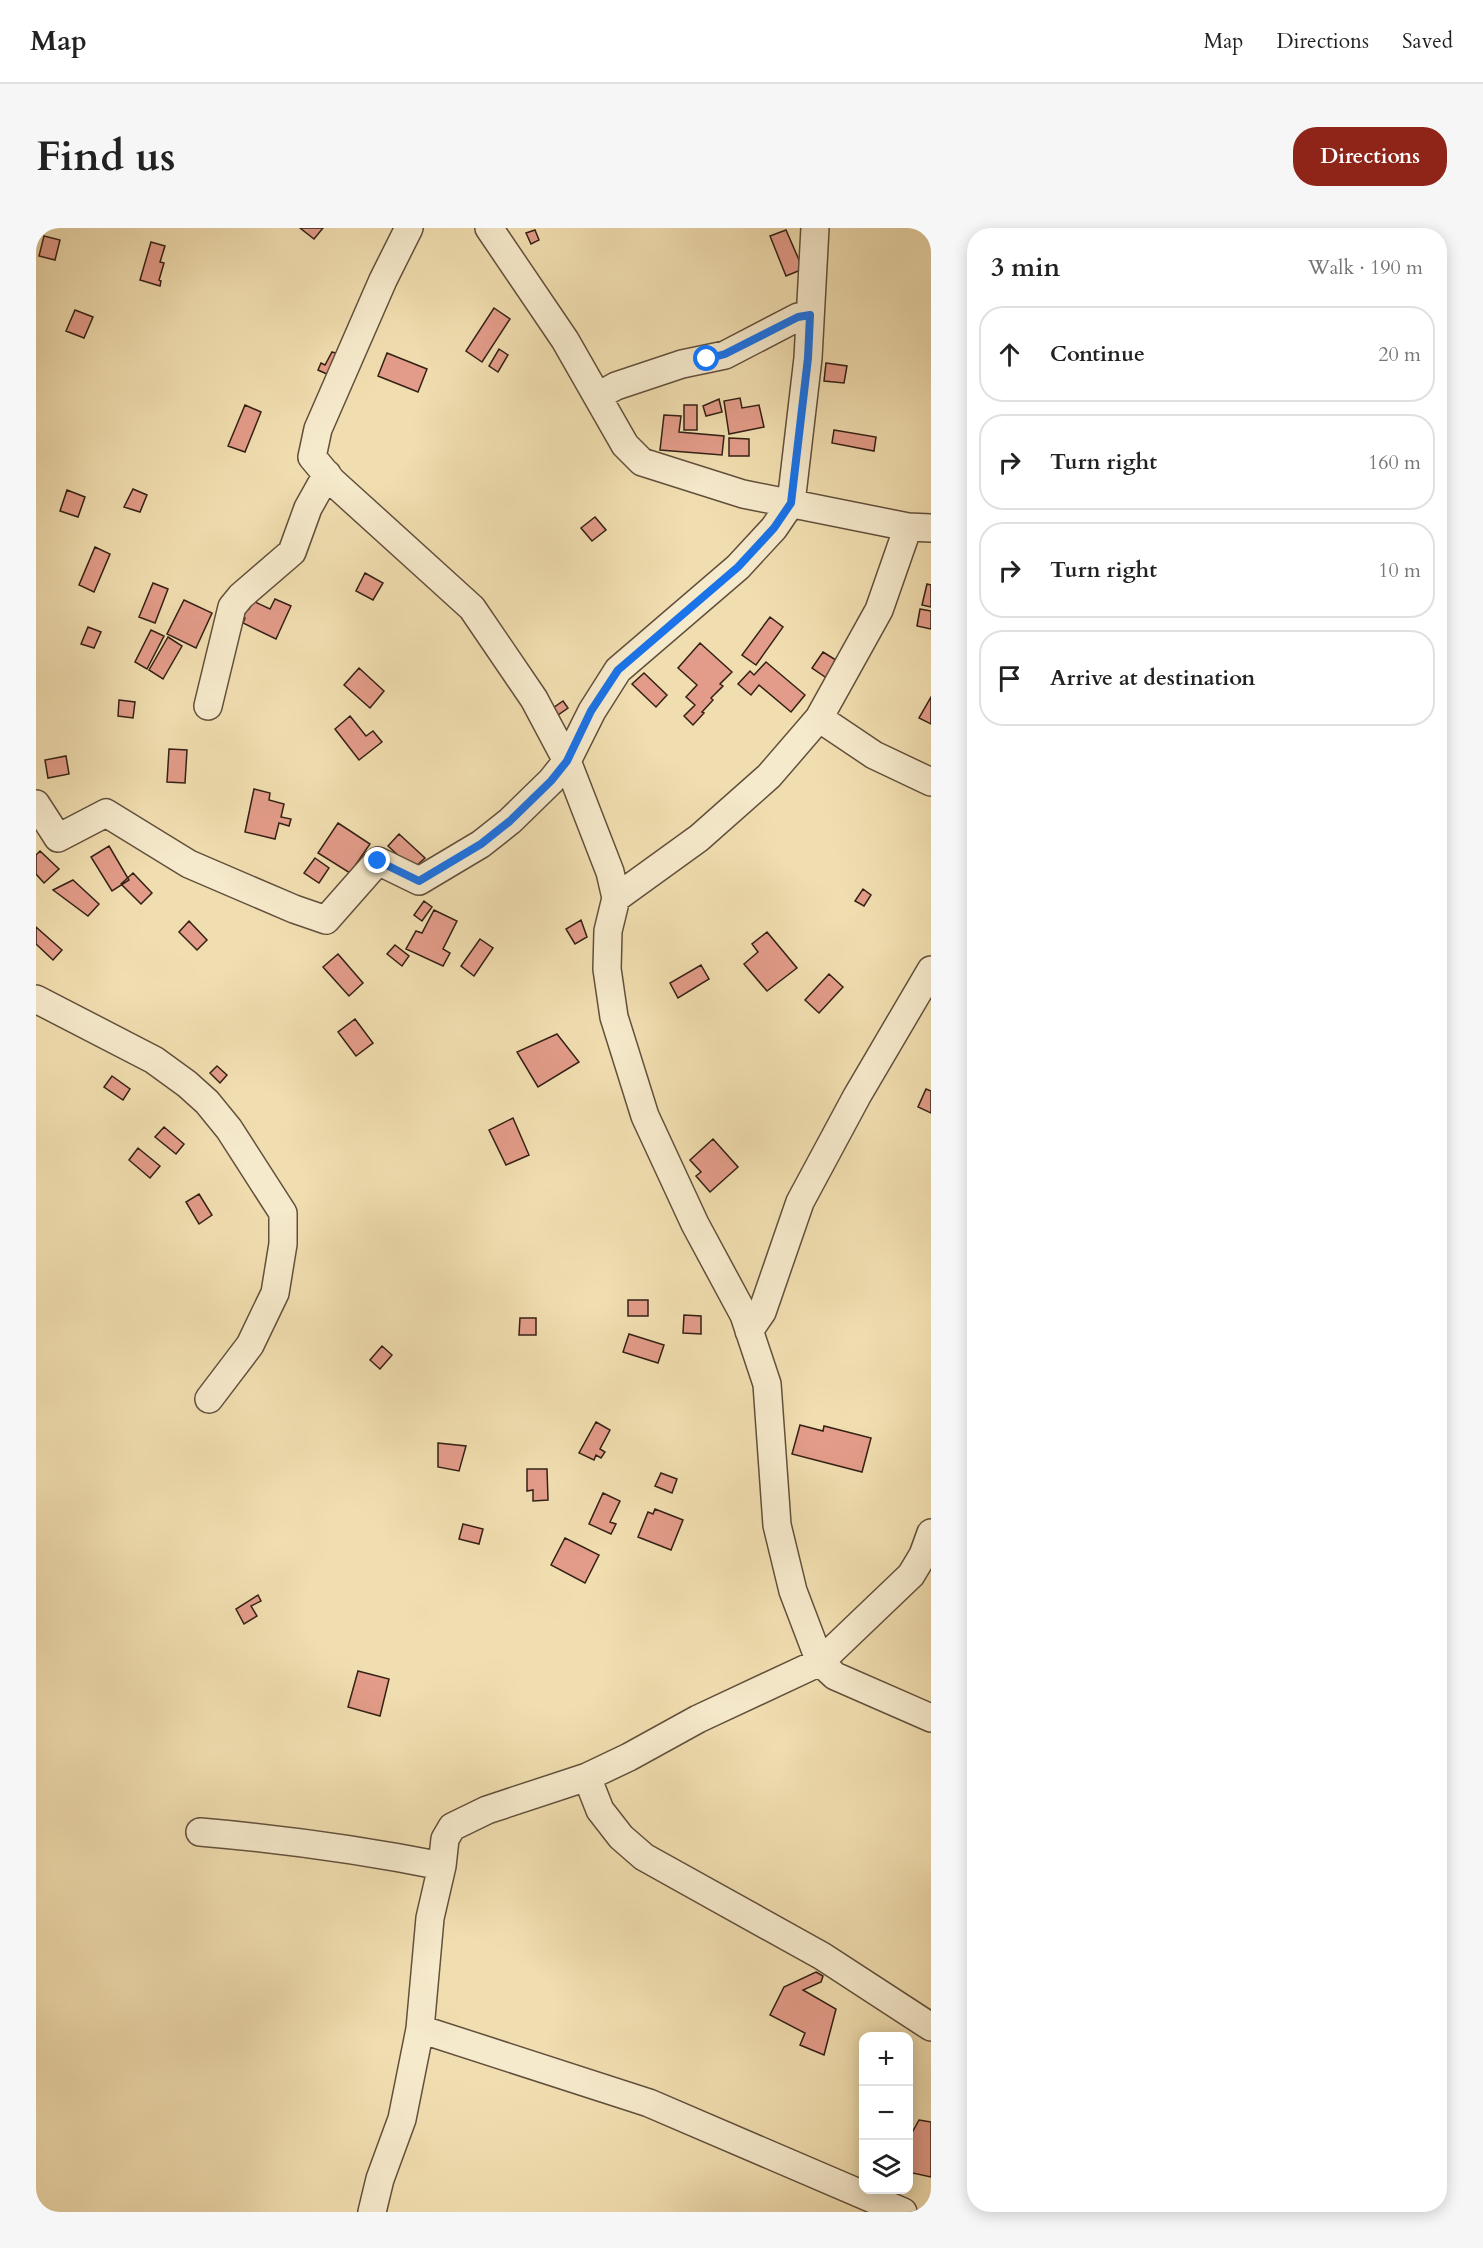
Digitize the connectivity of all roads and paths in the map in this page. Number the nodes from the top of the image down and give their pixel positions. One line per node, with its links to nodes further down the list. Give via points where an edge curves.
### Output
1 (409, 228): 6 (street, via 318,429 312,457)
2 (489, 228): 5 (street, via 566,340)
3 (815, 228): 4 (street)
4 (810, 315): 5 (street, via 798,317 725,354 682,364); 7 (street)
5 (598, 396): 7 (street, via 625,445 642,462 743,494)
6 (327, 474): 9 (street, via 308,508 292,552 232,607); 11 (street, via 472,608 534,699)
7 (791, 503): 8 (street); 11 (street, via 738,567 618,670 591,711)
8 (919, 528): 10 (street)
9 (208, 706)
10 (819, 718): 12 (street, via 874,755); 14 (street, via 769,776 699,838)
11 (567, 761): 13 (street, via 510,821 481,844 419,881 378,861 326,920 189,864 106,813 58,837); 14 (street, via 610,872)
12 (931, 782)
13 (36, 804)
14 (616, 898): 17 (street, via 608,931 607,969 614,1017 642,1105 694,1224)
15 (931, 970): 17 (street, via 800,1202 762,1312)
16 (36, 999): 18 (street, via 154,1060 187,1084 229,1129 283,1213 283,1244 275,1293 250,1346)
17 (749, 1331): 20 (street, via 767,1384 777,1525 794,1591)
18 (208, 1399)
19 (931, 1533): 20 (street, via 911,1575)
20 (820, 1662): 21 (street, via 835,1676); 22 (street)
21 (931, 1718)
22 (587, 1777): 24 (street, via 487,1810 452,1827 444,1839); 25 (street, via 600,1809 621,1837 644,1857 822,1956)
23 (200, 1832): 24 (street, via 387,1855)
24 (442, 1866): 26 (street, via 430,1918)
25 (931, 2027)
26 (420, 2029): 27 (street, via 402,2119); 28 (street, via 649,2103)
27 (372, 2212)
28 (903, 2212)

